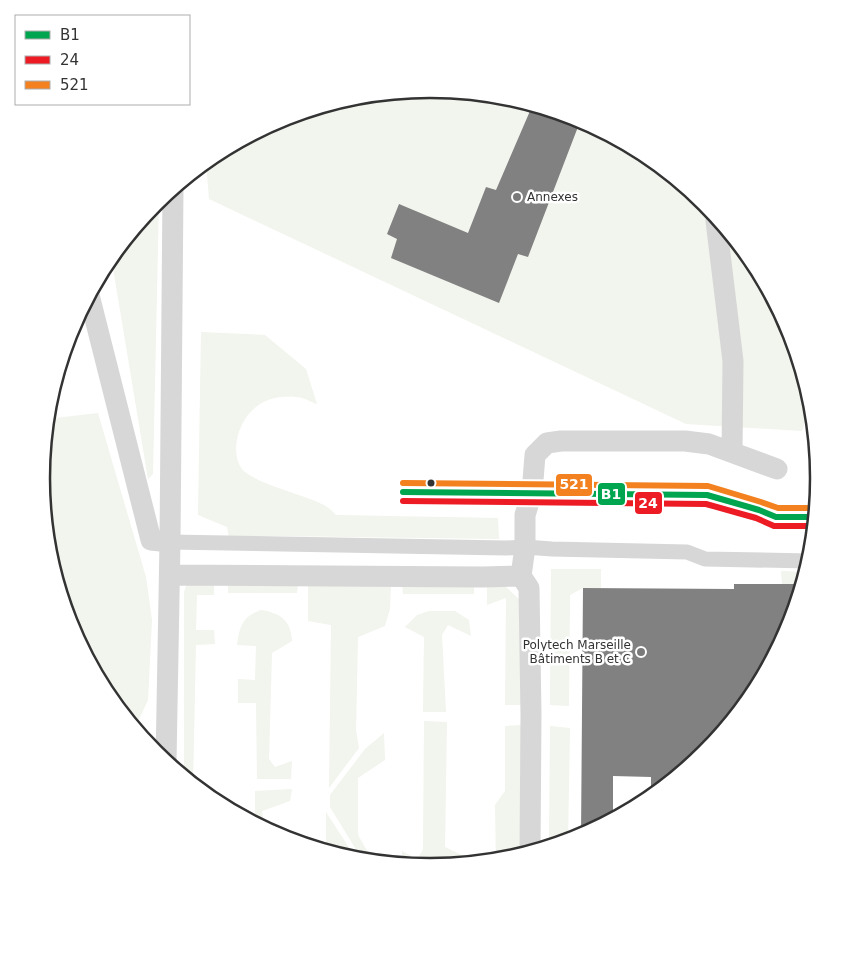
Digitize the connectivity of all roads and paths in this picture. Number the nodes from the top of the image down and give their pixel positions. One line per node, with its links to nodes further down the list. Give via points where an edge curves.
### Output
1 (173, 198): 6 (street)
2 (717, 227): 4 (street, via 733,361)
3 (92, 305): 6 (street, via 150,540)
4 (732, 452): 5 (street); 7 (street, via 709,444 685,441 561,440 547,443 536,455 532,493 525,515)
5 (777, 469)
6 (170, 542): 7 (street); 9 (street)
7 (525, 547): 8 (street, via 687,552 705,559); 10 (street)
8 (802, 561)
9 (170, 576): 10 (street); 11 (street)
10 (521, 576): 12 (street, via 529,588)
11 (166, 752)
12 (530, 846)

